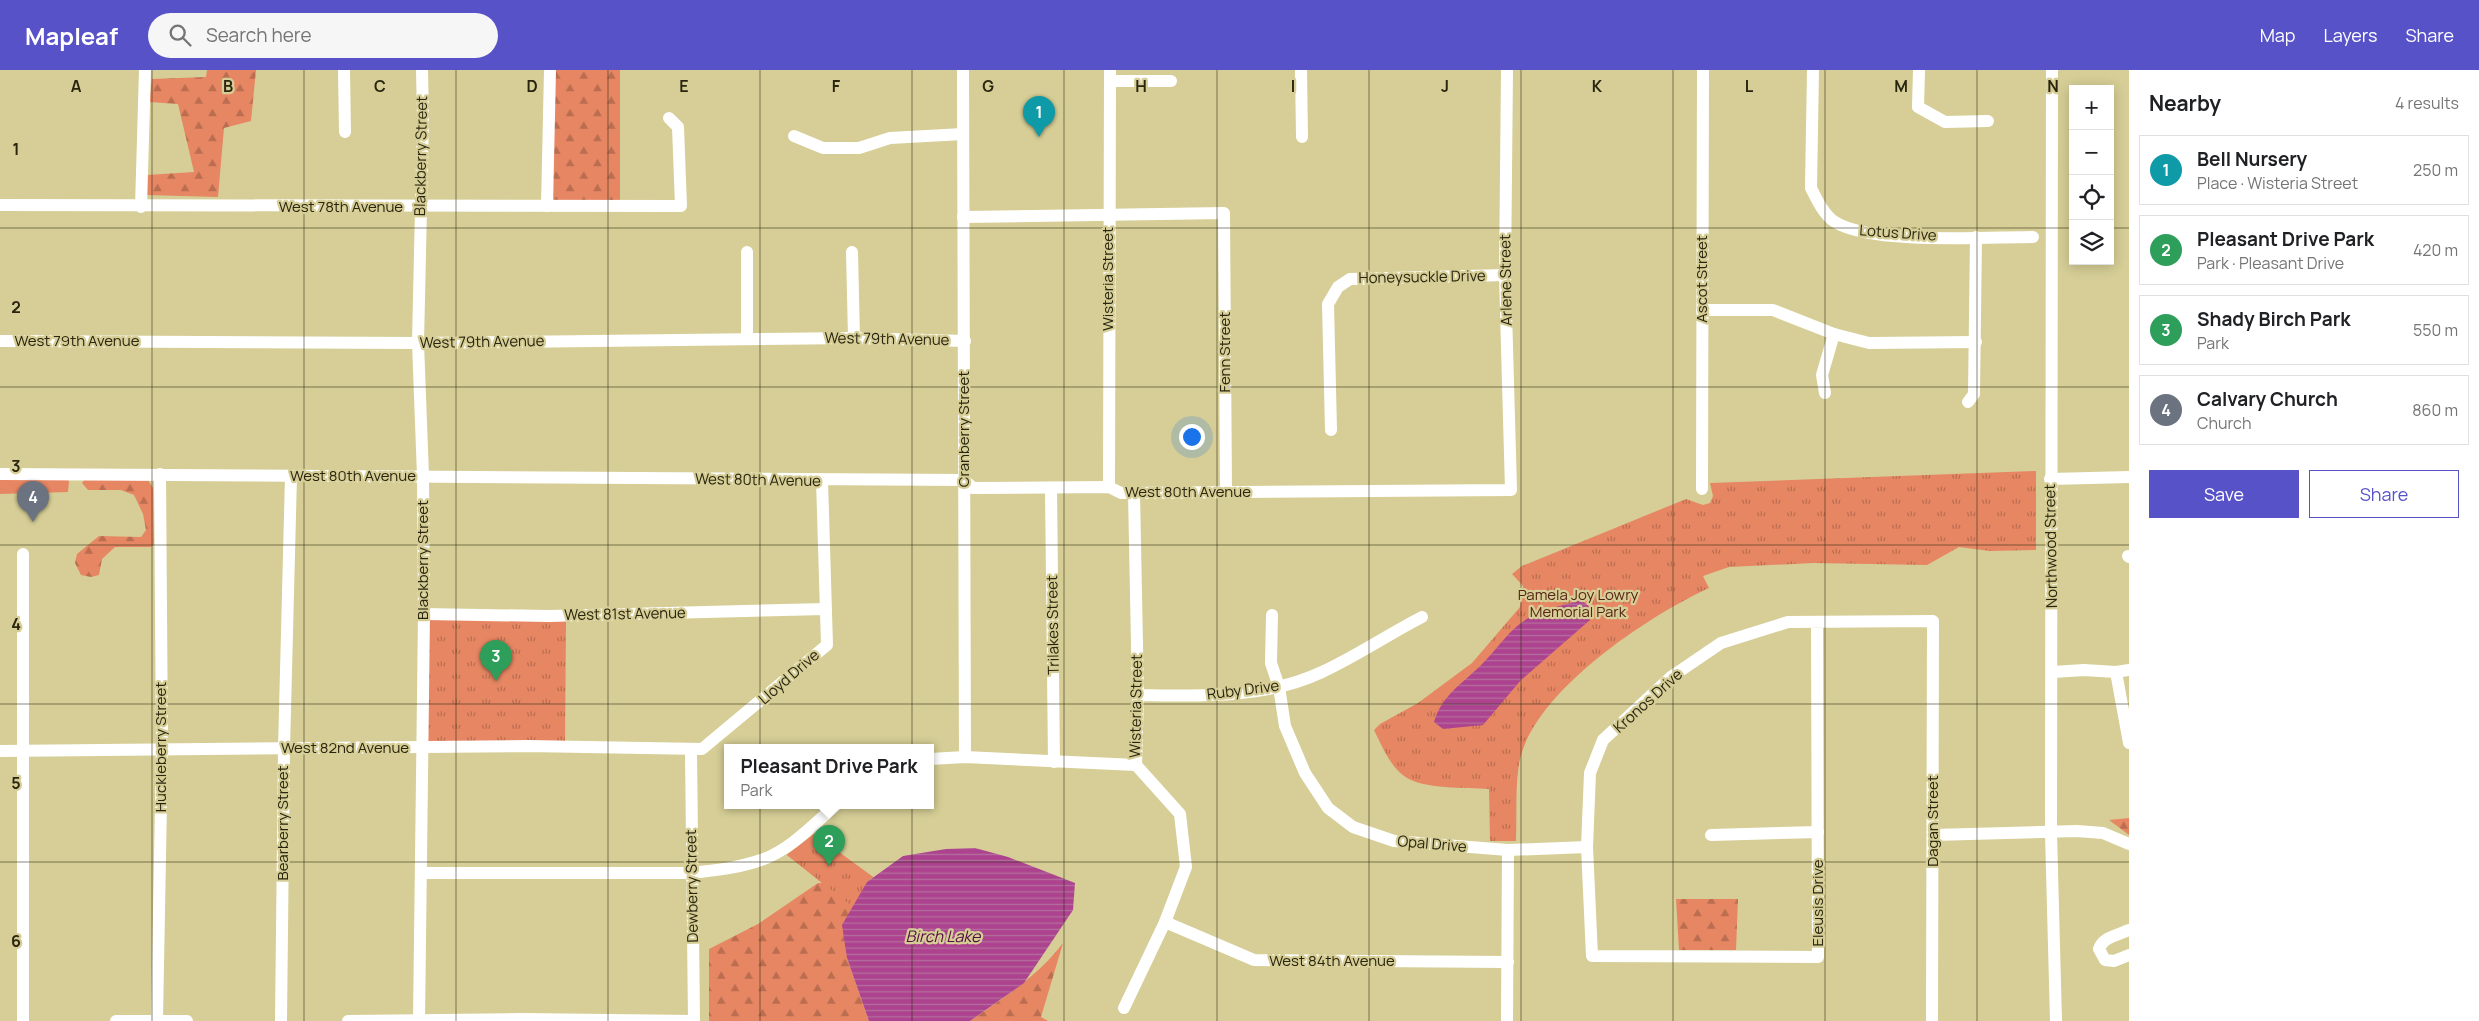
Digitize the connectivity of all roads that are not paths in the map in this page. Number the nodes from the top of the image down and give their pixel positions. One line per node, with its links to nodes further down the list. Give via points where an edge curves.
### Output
1 (145, 70): 22 (street)
2 (344, 70): 16 (street)
3 (422, 70): 23 (street, Blackberry Street)
4 (550, 70): 21 (street)
5 (963, 70): 17 (street, Cranberry Street)
6 (1302, 70): 19 (street)
7 (1507, 70): 30 (street, Arlene Street)
8 (1703, 70): 31 (street, Ascot Street)
9 (1813, 70): 27 (street, Lotus Drive, via 1811,188 1833,222 1866,233)
10 (1918, 70): 15 (street, via 1918,107 1945,122)
11 (2052, 70): 47 (street, Northwood Street, via 2054,234)
12 (1110, 76): 13 (street); 24 (street, Wisteria Street)
13 (1171, 81)
14 (668, 118): 21 (street, West 78th Avenue, via 678,127 681,206)
15 (1988, 121)
16 (345, 132)
17 (963, 134): 18 (street, via 890,138 859,148 823,148); 25 (street, Cranberry Street)
18 (794, 136)
19 (1302, 137)
20 (0, 205): 22 (street, West 78th Avenue)
21 (548, 206): 23 (street, West 78th Avenue)
22 (141, 207): 23 (street, West 78th Avenue)
23 (421, 207): 38 (street, Blackberry Street)
24 (1108, 216): 25 (street); 51 (street, Wisteria Street); 54 (street, Fenn Street, via 1224,213)
25 (963, 217): 36 (street, Cranberry Street)
26 (2033, 236): 27 (street, Lotus Drive)
27 (1976, 237): 37 (street)
28 (747, 252): 34 (street)
29 (852, 252): 33 (street)
30 (1505, 275): 41 (street, Honeysuckle Drive, via 1350,279 1338,287 1328,304); 53 (street, Arlene Street)
31 (1702, 310): 32 (street, via 1773,310); 52 (street, Ascot Street)
32 (1834, 334): 37 (street, via 1869,343); 39 (street, via 1822,375)
33 (854, 338): 34 (street, West 79th Avenue); 36 (street, West 79th Avenue)
34 (747, 339): 38 (street, West 79th Avenue)
35 (0, 341): 38 (street, West 79th Avenue)
36 (965, 341): 49 (street, Cranberry Street)
37 (1976, 342): 40 (street, via 1974,394)
38 (418, 343): 45 (street, Blackberry Street)
39 (1825, 393)
40 (1968, 402)
41 (1331, 430)
42 (0, 474): 43 (street, West 80th Avenue)
43 (160, 474): 44 (street, West 80th Avenue); 69 (street, Huckleberry Street)
44 (291, 476): 45 (street, West 80th Avenue); 71 (street, Bearberry Street)
45 (423, 476): 48 (street, West 80th Avenue); 58 (street, Blackberry Street)
46 (2129, 477): 47 (street)
47 (2050, 479): 64 (street, Northwood Street)
48 (822, 480): 49 (street, West 80th Avenue); 57 (street, Lloyd Drive)
49 (964, 480): 50 (street, West 80th Avenue, via 973,488); 76 (street, Cranberry Street)
50 (1052, 488): 51 (street, West 80th Avenue); 77 (street, Trilakes Street)
51 (1109, 488): 55 (street, West 80th Avenue)
52 (1702, 489)
53 (1511, 490): 54 (street, West 80th Avenue)
54 (1226, 491): 55 (street, West 80th Avenue)
55 (1134, 493): 67 (street, Wisteria Street)
56 (23, 554): 74 (street)
57 (825, 609): 58 (street, West 81st Avenue, via 549,616); 73 (street, Lloyd Drive, via 827,644 702,750)
58 (424, 614): 70 (street, Blackberry Street)
59 (1272, 615): 66 (street, Opal Drive, via 1271,663)
60 (1422, 616): 66 (street, Ruby Drive, via 1322,672)
61 (1933, 621): 62 (street, Kronos Drive); 83 (street, Dagan Street)
62 (1817, 622): 80 (street, Eleusis Drive); 85 (street, Kronos Drive, via 1788,622 1720,643 1671,677 1604,740 1590,773)
63 (2129, 670): 65 (street)
64 (2053, 672): 65 (street); 81 (street, Northwood Street)
65 (2116, 672): 68 (street)
66 (1279, 688): 67 (street, Ruby Drive, via 1212,696); 86 (street, Opal Drive, via 1285,726 1305,773 1328,808 1354,827 1394,842)
67 (1138, 695): 78 (street, Wisteria Street)
68 (2129, 743)
69 (162, 748): 71 (street, West 82nd Avenue); 74 (street, West 82nd Avenue); 95 (street, Huckleberry Street)
70 (422, 748): 71 (street, West 82nd Avenue); 73 (street, West 82nd Avenue, via 528,746); 87 (street, Blackberry Street)
71 (284, 749): 100 (street, Bearberry Street)
72 (0, 751): 74 (street, West 82nd Avenue)
73 (691, 751): 88 (street, Dewberry Street)
74 (22, 752): 97 (street)
75 (934, 758): 76 (street)
76 (965, 758): 77 (street)
77 (1054, 762): 78 (street)
78 (1136, 765): 89 (street, Wisteria Street, via 1180,814 1186,867)
79 (831, 809): 88 (street, via 782,849 762,860)
80 (1818, 832): 82 (street); 92 (street, Eleusis Drive, via 1818,957)
81 (2051, 833): 83 (street); 84 (street, via 2077,831 2102,834); 106 (street, Northwood Street)
82 (1711, 834)
83 (1933, 835): 105 (street, Dagan Street)
84 (2129, 844)
85 (1587, 847): 86 (street, Opal Drive); 92 (street, Kronos Drive)
86 (1508, 850): 93 (street)
87 (422, 873): 88 (street); 96 (street, Blackberry Street)
88 (692, 873): 103 (street, Dewberry Street)
89 (1164, 922): 93 (street, West 84th Avenue, via 1254,960); 94 (street, Wisteria Street)
90 (2129, 930): 91 (street, via 2108,938 2098,949 2105,960 2114,961)
91 (2129, 955)
92 (1592, 956)
93 (1508, 962): 104 (street)
94 (1124, 1008)
95 (157, 1020): 98 (street); 99 (street)
96 (419, 1020): 101 (street); 102 (street)
97 (23, 1021)
98 (116, 1021)
99 (187, 1021)
100 (281, 1021)
101 (348, 1021)
102 (631, 1021): 103 (street)
103 (694, 1021)
104 (1508, 1021)
105 (1932, 1021)
106 (2056, 1021)

